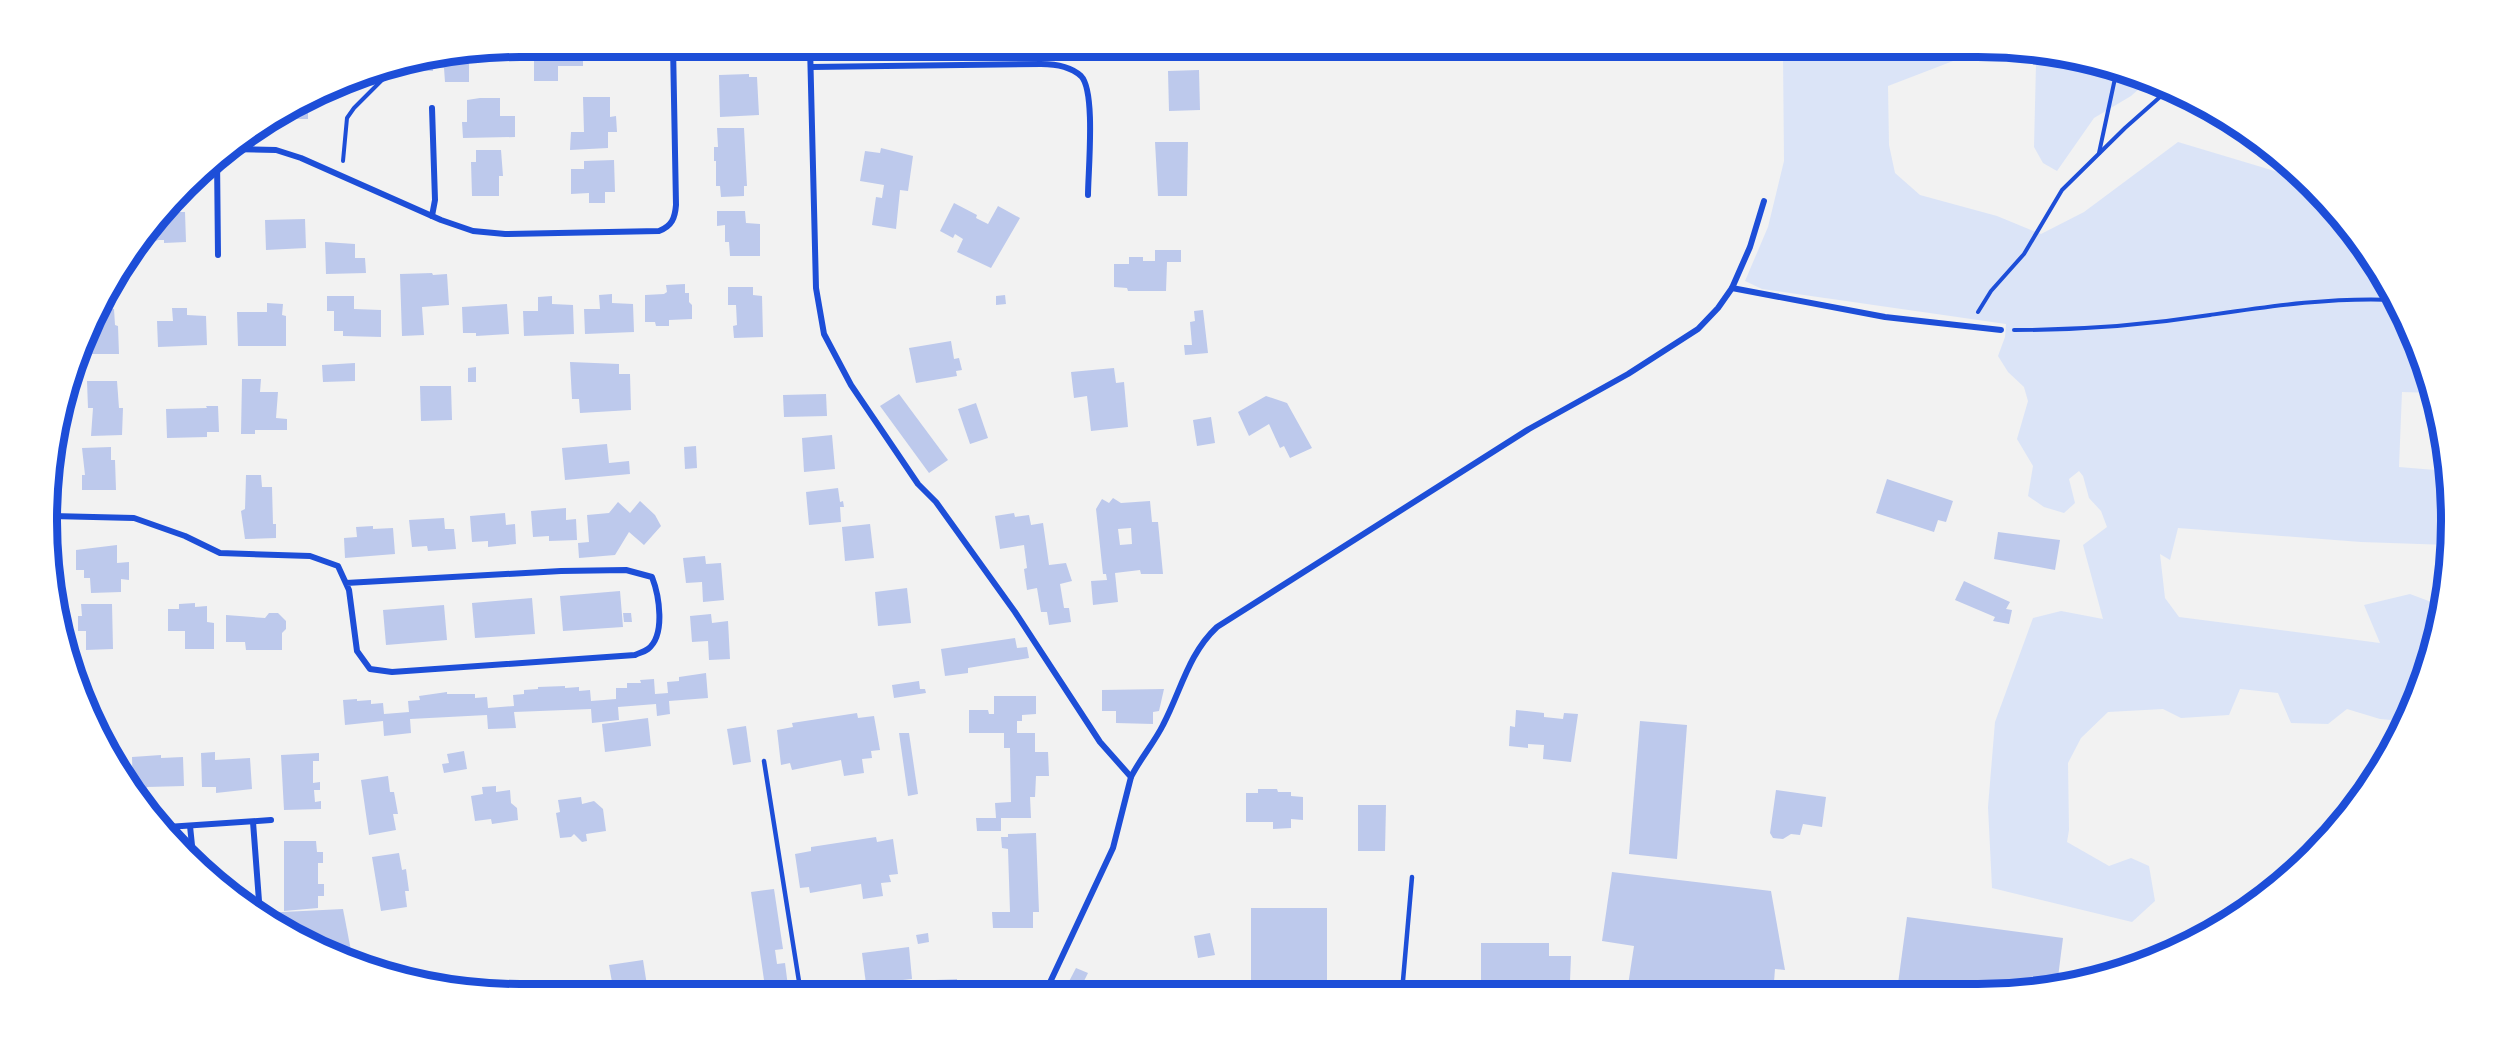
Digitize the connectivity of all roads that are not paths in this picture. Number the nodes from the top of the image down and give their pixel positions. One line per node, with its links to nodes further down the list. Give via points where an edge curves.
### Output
1 (673, 57): 9 (street, via 676,205 675,218 665,228 505,234 464,229)
2 (811, 57): 3 (street)
3 (812, 67): 7 (street, via 1057,64 1071,70 1081,76 1090,95); 16 (street, via 816,288 819,318 829,346 918,484 936,502 1015,612 1100,742)
4 (432, 108): 9 (street)
5 (243, 149): 9 (street, via 276,150 301,158)
6 (217, 170): 10 (street)
7 (1088, 195)
8 (1764, 201): 11 (street)
9 (432, 216)
10 (218, 255)
11 (1732, 288): 12 (street, via 1885,317); 16 (street, via 1698,329 1673,346 1529,429 1217,627 1194,656 1165,722)
12 (2001, 330)
13 (57, 516): 14 (street, via 134,518 219,553 310,556 338,566)
14 (346, 583): 14 (street, via 626,570 652,577 659,594 659,628 649,648 635,655 392,672 370,669 357,651)
15 (764, 761): 24 (lane)
16 (1131, 777): 25 (street, via 1113,848)
17 (271, 820): 18 (street)
18 (253, 822): 19 (street); 23 (street)
19 (190, 826): 20 (street); 21 (street)
20 (173, 827)
21 (192, 847)
22 (1412, 877): 26 (lane)
23 (256, 901)
24 (799, 984)
25 (1049, 984)
26 (1403, 984)

